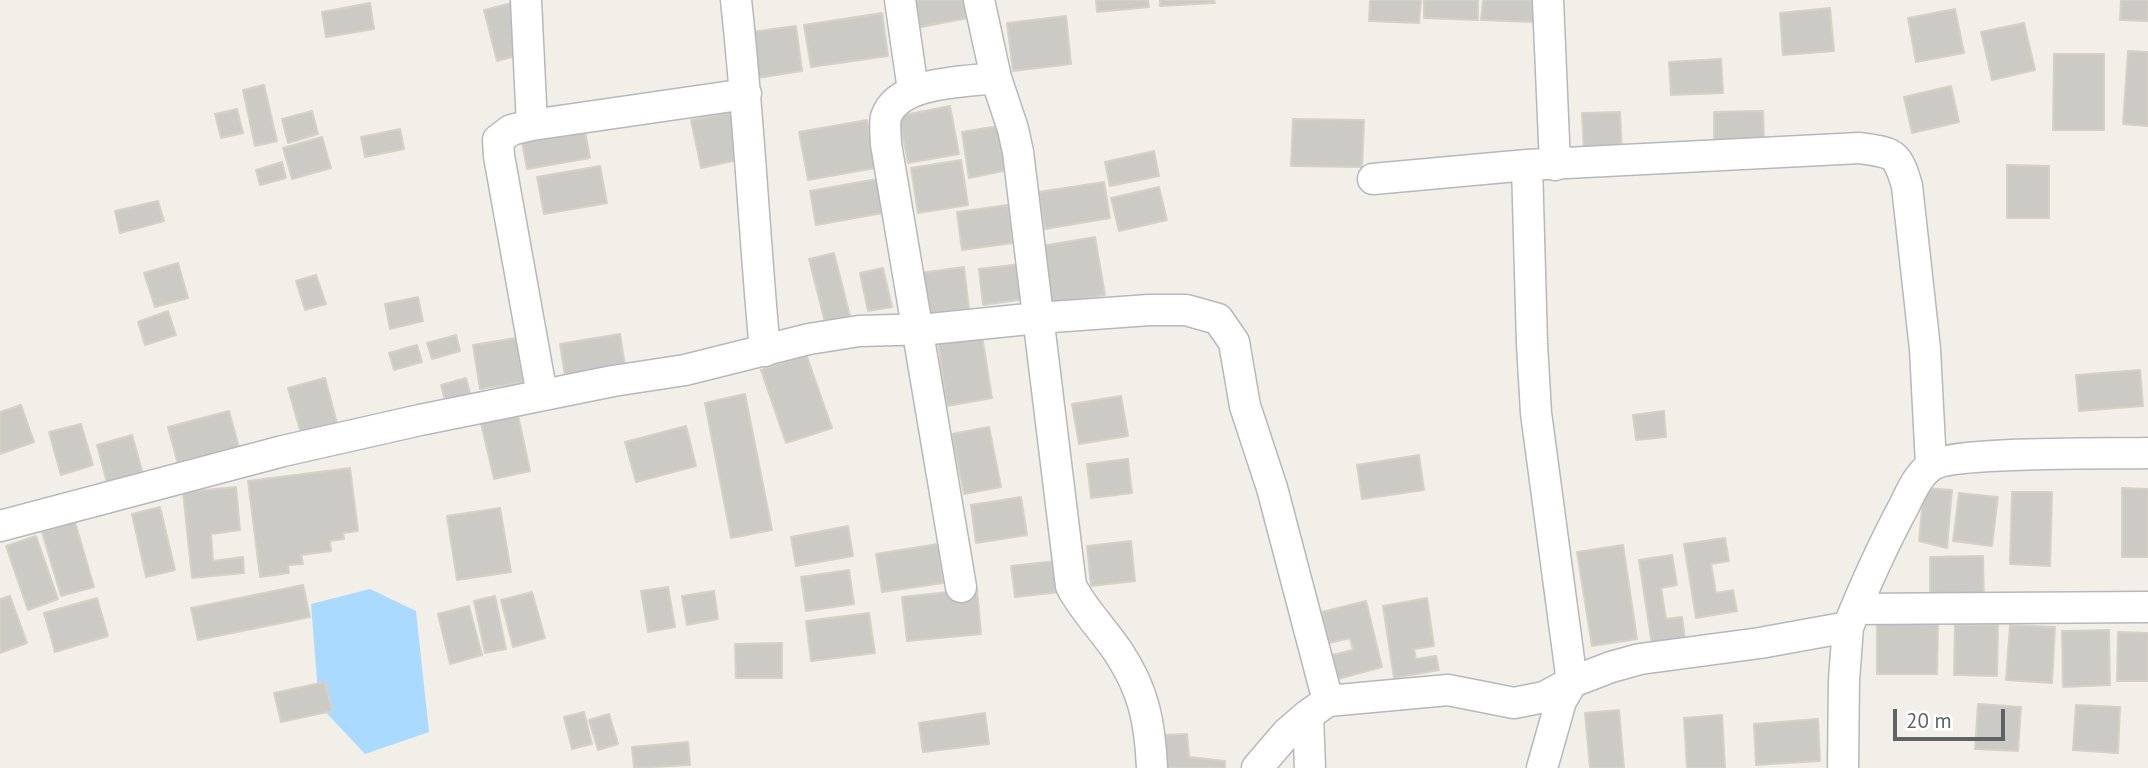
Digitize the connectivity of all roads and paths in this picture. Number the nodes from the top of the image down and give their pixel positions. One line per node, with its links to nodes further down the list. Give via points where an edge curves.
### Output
1 (526, 0): 9 (street)
2 (736, 0): 8 (street)
3 (900, 0): 7 (street)
4 (979, 0): 6 (street)
5 (1548, 0): 10 (street)
6 (996, 78): 7 (street); 12 (street, via 1018,152)
7 (913, 90): 13 (street, via 895,101 886,118 886,145)
8 (746, 94): 9 (street); 14 (street)
9 (532, 125): 15 (street, via 511,130 498,140 498,148)
10 (1541, 165): 11 (street); 17 (street, via 1860,148 1886,152 1899,162 1906,186 1920,309); 22 (street, via 1532,344 1536,413)
11 (1373, 179)
12 (1038, 318): 13 (street); 23 (street, via 1186,310 1218,319 1234,342 1245,407 1272,488); 24 (street, via 1071,586 1140,690 1148,718)
13 (919, 329): 14 (street, via 859,331); 19 (street)
14 (765, 351): 15 (street)
15 (542, 395): 18 (street, via 283,451)
16 (2148, 453): 17 (street, via 1992,456)
17 (1931, 465): 21 (street, via 1894,525)
18 (0, 526)
19 (961, 587)
20 (2148, 607): 21 (street)
21 (1852, 618): 22 (street, via 1771,642 1640,659); 28 (street, via 1844,680)
22 (1572, 682): 23 (street, via 1544,697 1514,703 1448,690); 27 (street)
23 (1318, 708): 25 (street, via 1287,733); 26 (street)
24 (1152, 768)
25 (1257, 768)
26 (1310, 768)
27 (1542, 768)
28 (1843, 768)

